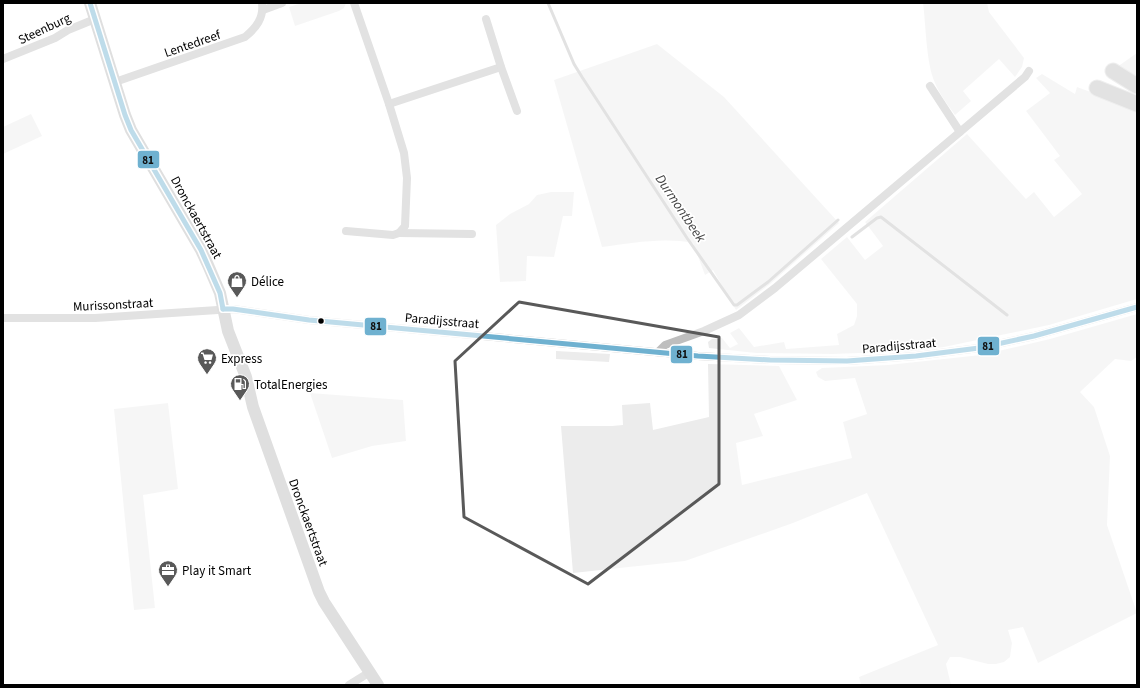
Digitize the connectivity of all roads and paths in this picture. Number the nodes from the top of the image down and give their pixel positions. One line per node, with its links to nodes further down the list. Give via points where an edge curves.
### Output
1 (90, 3): 5 (main road, Dronckaertstraat)
2 (282, 3): 4 (street, Lentedreef)
3 (354, 3): 15 (street)
4 (262, 6): 11 (street, Lentedreef, via 258,25 245,37)
5 (95, 19): 7 (street, Steenburg); 11 (main road, Dronckaertstraat)
6 (486, 19): 8 (street)
7 (3, 59)
8 (501, 68): 15 (street); 17 (street)
9 (1029, 71): 18 (street)
10 (1113, 71): 13 (highway)
11 (115, 82): 23 (main road, Dronckaertstraat, via 131,130 201,250 220,293)
12 (930, 86): 18 (street)
13 (1137, 86)
14 (1097, 88): 16 (highway)
15 (389, 104): 20 (street, via 404,153 407,178 405,226)
16 (1137, 104)
17 (517, 110)
18 (960, 132): 25 (street, via 775,288 739,315 665,345)
19 (346, 231): 20 (street, via 393,236)
20 (399, 232): 21 (street)
21 (472, 234)
22 (1137, 307): 25 (street, Paradijsstraat, via 1034,336 916,356 847,361 770,360)
23 (223, 309): 24 (street, Murissonstraat, via 95,318); 25 (street, Paradijsstraat, via 309,320); 26 (main road, Dronckaertstraat, via 230,336 246,377 253,407 317,587)
24 (3, 318)
25 (658, 352)
26 (370, 672): 27 (street); 28 (main road, Dronckaertstraat)
27 (349, 685)
28 (378, 685)

